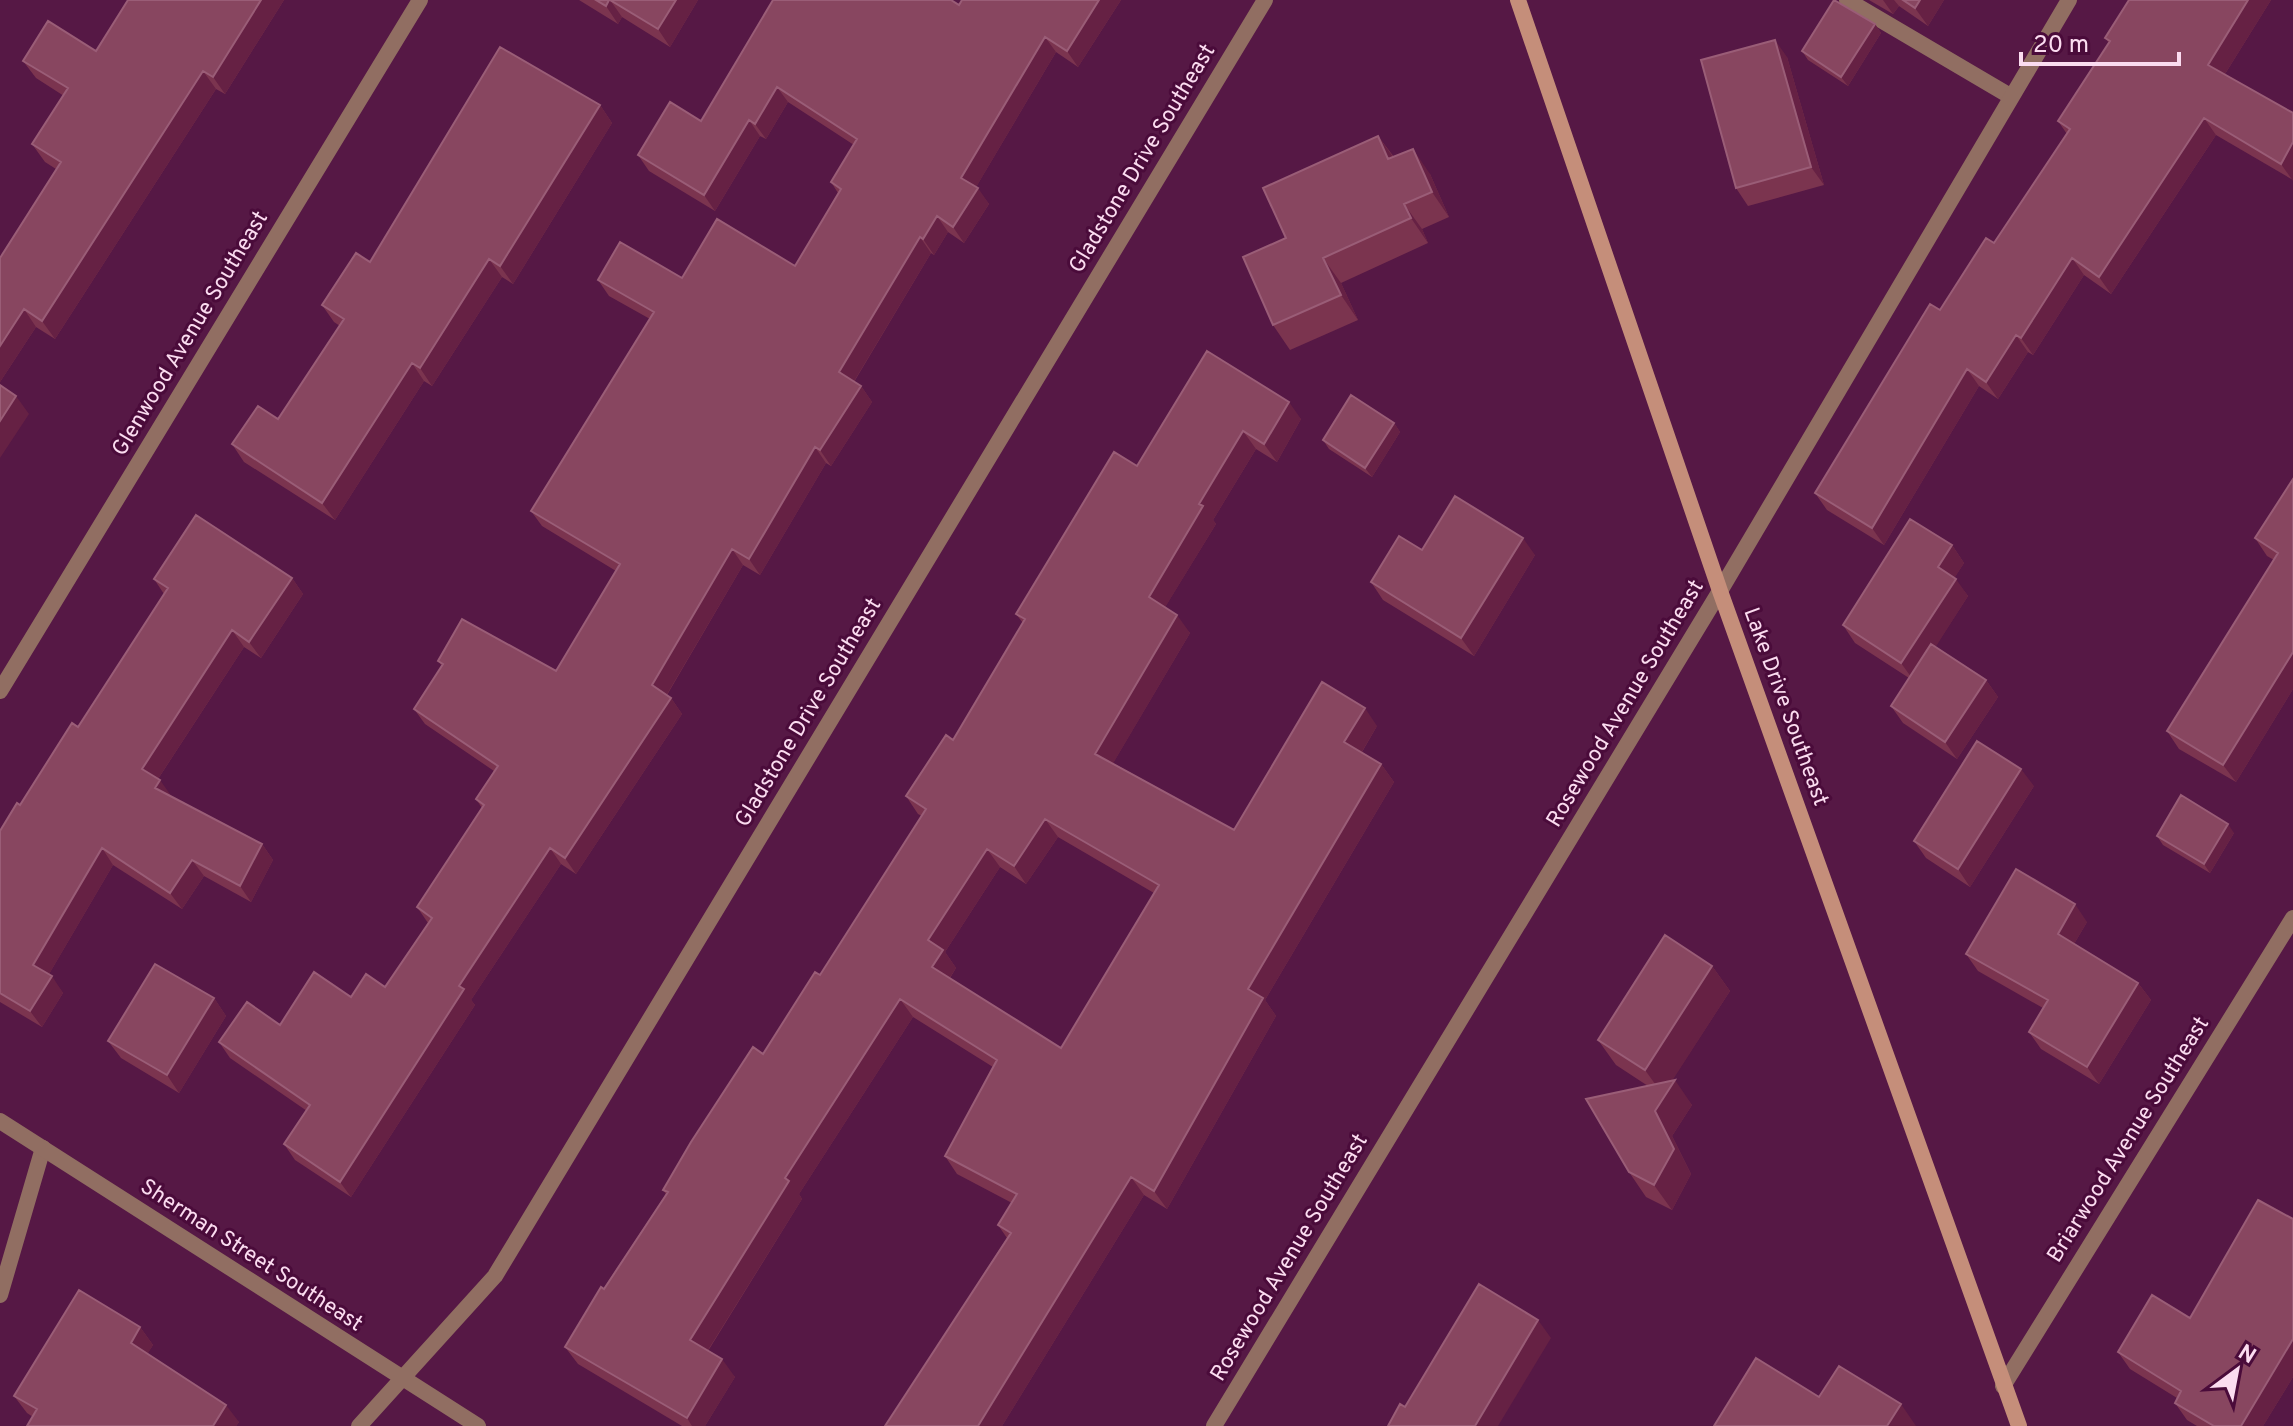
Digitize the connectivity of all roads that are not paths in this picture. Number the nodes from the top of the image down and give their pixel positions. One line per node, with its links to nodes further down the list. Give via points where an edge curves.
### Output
1 (420, 0): 8 (street, Glenwood Avenue Southeast)
2 (1265, 0): 13 (street, Gladstone Drive Southeast, via 495,1276)
3 (1518, 0): 7 (main road, Lake Drive Southeast)
4 (1847, 0): 6 (street)
5 (2069, 0): 6 (street, Rosewood Avenue Southeast)
6 (2010, 96): 7 (street, Rosewood Avenue Southeast)
7 (1720, 591): 14 (main road, Lake Drive Southeast); 17 (street, Rosewood Avenue Southeast)
8 (0, 691)
9 (2293, 918): 14 (street, Briarwood Avenue Southeast)
10 (0, 1121): 11 (street, Sherman Street Southeast)
11 (43, 1148): 12 (street); 13 (street, Sherman Street Southeast)
12 (0, 1295)
13 (400, 1378): 15 (street, Gladstone Drive Southeast); 16 (street, Sherman Street Southeast)
14 (2003, 1386): 18 (main road, Lake Drive Southeast)
15 (359, 1426)
16 (478, 1426)
17 (1214, 1426)
18 (2019, 1426)

